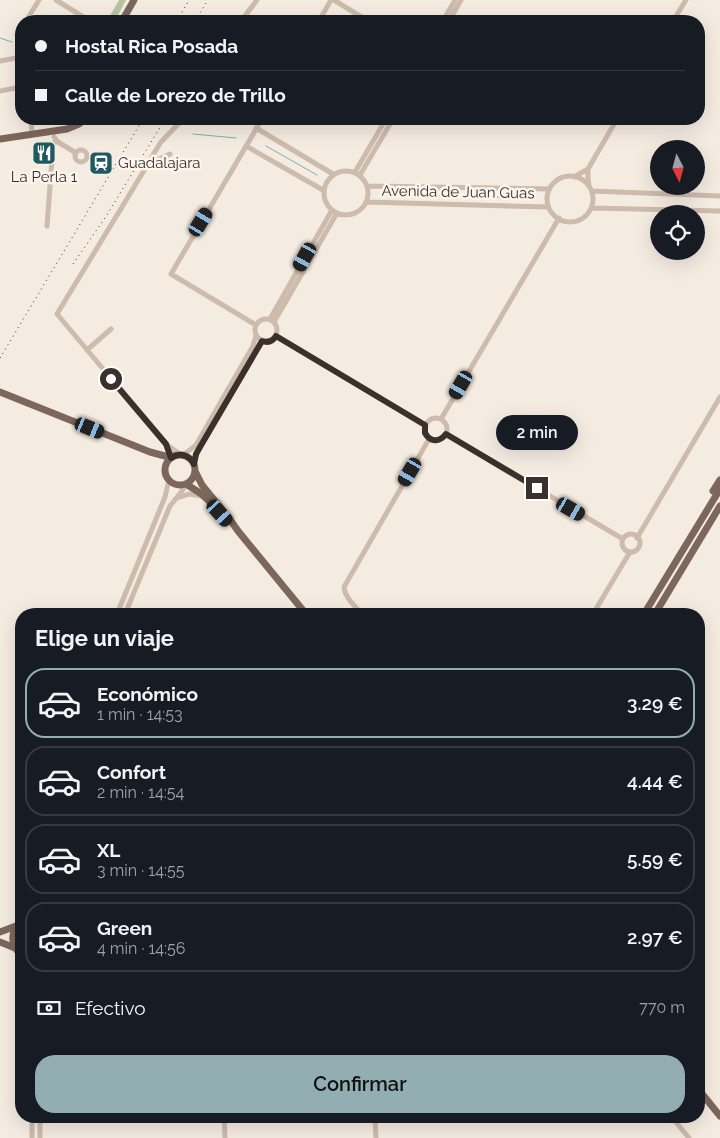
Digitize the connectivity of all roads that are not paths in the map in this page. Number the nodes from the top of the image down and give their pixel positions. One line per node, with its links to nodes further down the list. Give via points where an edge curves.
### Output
1 (40, 0): 9 (street)
2 (56, 0): 10 (street)
3 (134, 0): 11 (main road)
4 (257, 0): 12 (street)
5 (333, 0): 13 (street); 14 (street)
6 (455, 0): 15 (street)
7 (461, 0): 16 (street)
8 (686, 0): 17 (street)
9 (30, 15)
10 (80, 15)
11 (125, 15)
12 (246, 15)
13 (323, 15)
14 (358, 15)
15 (446, 15)
16 (452, 15)
17 (677, 15)
18 (15, 57): 19 (street)
19 (0, 61)
20 (15, 87): 21 (street)
21 (0, 91)
22 (31, 125): 31 (street)
23 (76, 125): 30 (main road)
24 (177, 125): 37 (street, via 161,142)
25 (258, 125): 29 (street)
26 (383, 125): 40 (street)
27 (389, 125): 40 (street)
28 (613, 125): 38 (street)
29 (256, 128): 34 (street); 39 (street)
30 (53, 131): 31 (main road); 33 (street)
31 (32, 134): 32 (main road)
32 (0, 139)
33 (56, 140): 35 (street); 54 (street)
34 (246, 146): 45 (street); 56 (street, via 171,274)
35 (76, 153)
36 (170, 154): 37 (street)
37 (148, 164): 61 (street, via 57,314)
38 (588, 168): 41 (street); 44 (street)
39 (333, 174): 40 (street, via 351,170); 45 (street)
40 (357, 174): 42 (street)
41 (574, 177): 43 (street, via 562,178); 44 (street, via 584,181)
42 (367, 186): 43 (street, Avenida de Juan Guas); 47 (street)
43 (550, 189): 48 (street)
44 (590, 189): 46 (street); 49 (street)
45 (324, 190): 50 (street, via 326,203)
46 (720, 196)
47 (366, 202): 48 (street, Avenida de Juan Guas); 52 (street, via 355,213)
48 (549, 206): 53 (street)
49 (592, 208): 51 (street); 53 (street, via 582,219 567,222)
50 (332, 210): 52 (street); 55 (street)
51 (720, 211)
52 (337, 213): 55 (street)
53 (559, 218): 64 (street)
54 (47, 226)
55 (272, 321): 56 (street, via 264,319); 59 (street, via 278,329)
56 (256, 325): 58 (street)
57 (111, 329): 61 (street)
58 (256, 336): 60 (street); 70 (street, via 196,444)
59 (276, 336): 60 (street, via 268,342); 65 (street)
60 (262, 341): 71 (street, via 196,454)
61 (87, 350): 68 (street)
62 (0, 392): 69 (main road)
63 (720, 396): 83 (street)
64 (441, 420): 65 (street, via 433,418); 66 (street, via 447,427)
65 (425, 425): 67 (street)
66 (446, 434): 67 (street, via 440,440); 84 (street)
67 (429, 439): 90 (street, via 344,587 344,592)
68 (166, 444): 70 (street); 70 (street)
69 (150, 452): 70 (main road); 72 (main road)
70 (176, 456): 71 (main road, via 190,458); 72 (main road)
71 (194, 464): 73 (main road)
72 (165, 466): 74 (main road)
73 (196, 473): 76 (main road); 82 (main road)
74 (168, 480): 76 (main road, via 176,485); 87 (street, via 165,497)
75 (720, 480): 86 (main road)
76 (186, 485): 78 (main road); 79 (street)
77 (720, 488): 86 (main road)
78 (205, 496): 79 (street, via 188,494); 82 (main road)
79 (176, 498): 88 (street)
80 (720, 506): 93 (main road)
81 (720, 515): 94 (main road)
82 (238, 531): 89 (main road)
83 (638, 538): 84 (street, via 631,534); 85 (street, via 638,547)
84 (623, 539): 85 (street, via 622,546)
85 (630, 552): 91 (street)
86 (650, 603): 92 (main road)
87 (119, 608)
88 (128, 608)
89 (301, 608)
90 (357, 608)
91 (597, 608)
92 (647, 608)
93 (658, 608)
94 (659, 608)
95 (15, 924): 96 (main road)
96 (0, 932)
97 (0, 942): 98 (main road)
98 (15, 951)
99 (705, 1097): 100 (main road)
100 (720, 1116)
101 (32, 1123): 106 (street)
102 (40, 1123): 107 (street)
103 (224, 1123): 108 (street)
104 (375, 1123): 109 (street)
105 (677, 1123): 110 (street)
106 (32, 1138)
107 (40, 1138)
108 (224, 1138)
109 (376, 1138)
110 (689, 1138)

